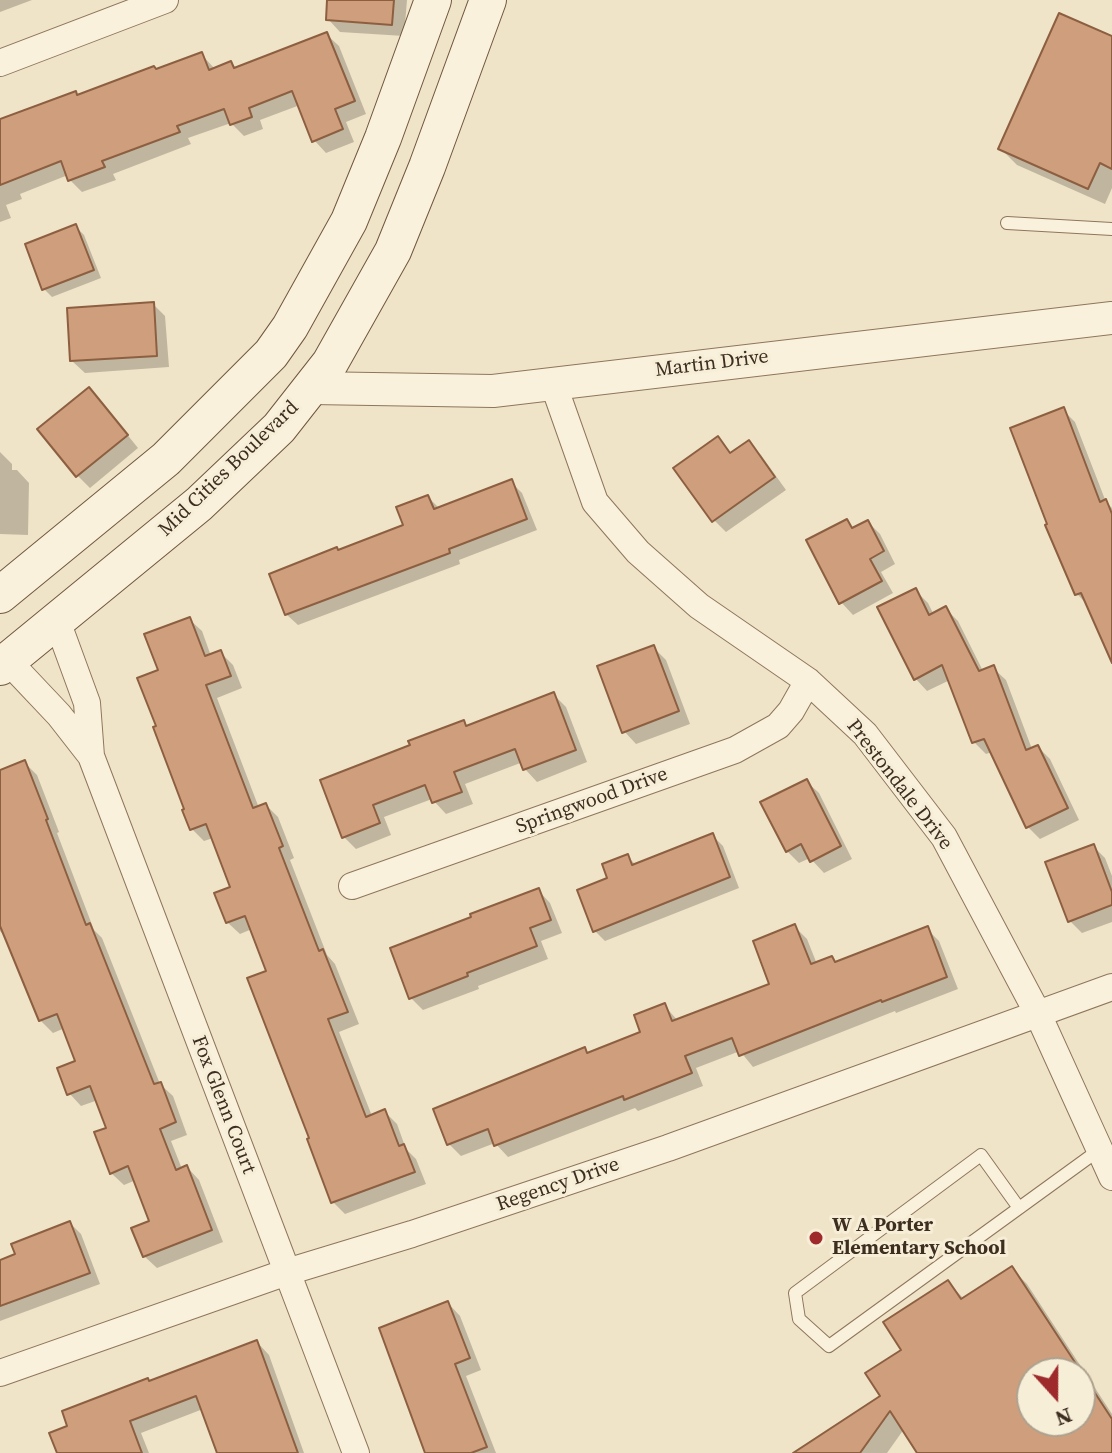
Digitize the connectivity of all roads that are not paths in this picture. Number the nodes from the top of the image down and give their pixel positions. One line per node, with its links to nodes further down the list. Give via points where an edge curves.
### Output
1 (165, 0): 4 (street)
2 (433, 0): 5 (main road)
3 (488, 0): 10 (main road, Mid Cities Boulevard, via 393,251)
4 (0, 63)
5 (360, 193): 10 (main road, via 363,238 307,347); 11 (main road, via 271,354 166,459)
6 (1007, 223): 7 (lane)
7 (1112, 229)
8 (1112, 318): 9 (street, Martin Drive)
9 (553, 383): 10 (street, Martin Drive, via 493,391); 14 (street, Prestondale Drive, via 595,502 638,552 699,606)
10 (312, 388): 12 (main road, Mid Cities Boulevard, via 279,428 199,504)
11 (0, 595)
12 (57, 621): 13 (main road, Mid Cities Boulevard); 15 (street, Fox Glenn Court, via 87,703)
13 (4, 664): 15 (street, Fox Glenn Court, via 59,715)
14 (808, 681): 16 (street, Springwood Drive, via 778,726 735,750); 18 (street, Prestondale Drive, via 865,734 944,837)
15 (91, 756): 22 (street, Fox Glenn Court)
16 (352, 886)
17 (1112, 987): 18 (street, Regency Drive)
18 (1038, 1014): 19 (street, Prestondale Drive); 22 (street, Regency Drive, via 668,1148)
19 (1099, 1150): 20 (street, Prestondale Drive); 21 (lane)
20 (1112, 1177)
21 (1019, 1208): 21 (lane, via 829,1346 799,1319 795,1293 981,1155)
22 (287, 1272): 23 (street, Regency Drive); 24 (street, Fox Glenn Court)
23 (0, 1373)
24 (356, 1453)

